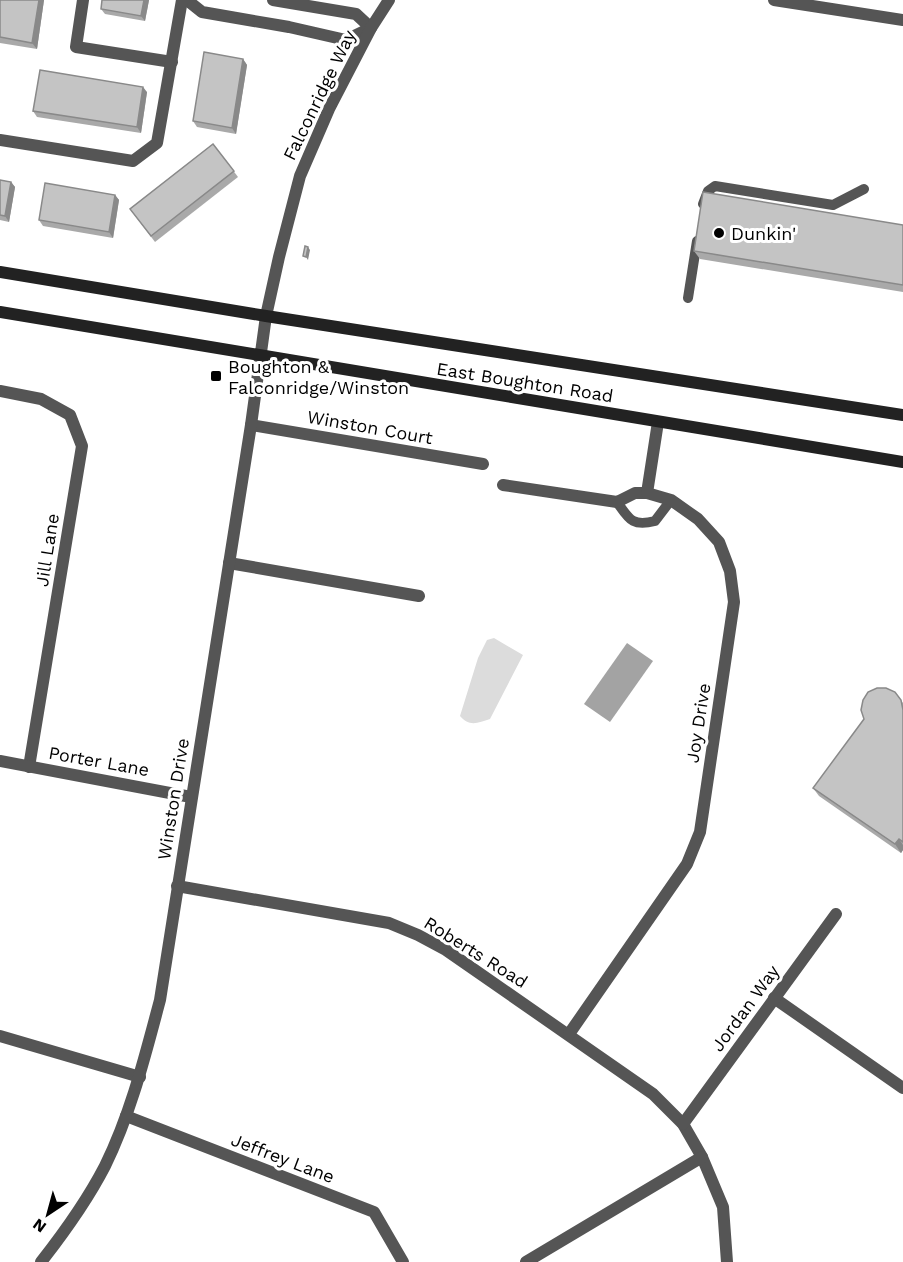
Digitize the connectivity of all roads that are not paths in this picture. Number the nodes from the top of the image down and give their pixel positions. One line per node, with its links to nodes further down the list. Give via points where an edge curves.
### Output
1 (83, 0): 9 (street, via 76,47)
2 (185, 0): 8 (street, via 202,12 346,40); 9 (street)
3 (273, 0): 6 (street)
4 (389, 0): 8 (street, Falconridge Way)
5 (774, 0): 7 (street)
6 (294, 2): 8 (street, via 356,14)
7 (903, 20)
8 (371, 28): 17 (street, Falconridge Way, via 300,176)
9 (172, 62): 10 (street, via 157,143 133,161)
10 (0, 140)
11 (864, 189): 12 (lane, via 833,205 715,186 708,191)
12 (702, 212)
13 (698, 233): 15 (lane)
14 (0, 272): 17 (main road, East Boughton Road)
15 (688, 298)
16 (0, 312): 18 (main road, East Boughton Road)
17 (266, 316): 18 (street, Winston Drive); 20 (main road, East Boughton Road)
18 (260, 356): 21 (main road, East Boughton Road); 22 (street, Winston Drive)
19 (0, 391): 32 (street, Jill Lane, via 41,399 70,415 82,446)
20 (903, 415)
21 (658, 422): 23 (main road, East Boughton Road); 26 (street)
22 (251, 425): 24 (street, Winston Court); 29 (street, Winston Drive)
23 (903, 462)
24 (483, 464)
25 (503, 485): 28 (street)
26 (647, 493): 27 (street, Joy Drive); 28 (street, via 635,493)
27 (671, 500): 28 (lane, via 656,522 643,525 631,521); 37 (street, Joy Drive, via 698,519 719,542 730,571 734,602 700,832 687,864)
28 (617, 502)
29 (229, 563): 30 (street); 33 (street, Winston Drive)
30 (419, 596)
31 (0, 761): 32 (street, Porter Lane)
32 (29, 767): 33 (street, Porter Lane)
33 (191, 797): 34 (street, Winston Drive)
34 (177, 886): 37 (street, Roberts Road, via 388,923 446,950); 39 (street, Winston Drive, via 160,1000)
35 (836, 914): 36 (street, Jordan Way)
36 (774, 998): 40 (street); 42 (street, Jordan Way)
37 (569, 1034): 42 (street, Roberts Road, via 653,1094)
38 (0, 1036): 39 (street)
39 (140, 1077): 41 (street, Winston Drive)
40 (903, 1088)
41 (126, 1116): 44 (street, Winston Drive, via 104,1167); 45 (street, Jeffrey Lane, via 374,1212)
42 (683, 1124): 43 (street, Roberts Road)
43 (702, 1157): 46 (street); 47 (street, Roberts Road, via 723,1207)
44 (41, 1262)
45 (403, 1262)
46 (526, 1262)
47 (727, 1262)

